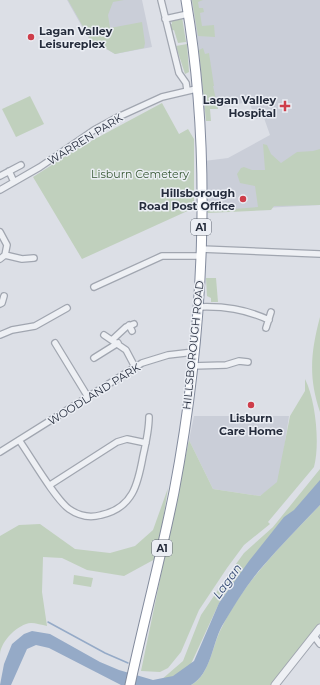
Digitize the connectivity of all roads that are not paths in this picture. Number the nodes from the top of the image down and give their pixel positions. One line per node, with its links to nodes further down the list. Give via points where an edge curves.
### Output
1 (161, 0): 4 (street)
2 (186, 0): 3 (highway, HILLSBOROUGH ROAD / A1)
3 (188, 14): 4 (street); 5 (highway, HILLSBOROUGH ROAD / A1)
4 (165, 19): 5 (street, via 178,73)
5 (191, 90): 9 (street, WARREN PARK, via 162,97 116,118); 12 (highway, HILLSBOROUGH ROAD / A1, via 200,145)
6 (21, 165): 7 (street)
7 (9, 171): 8 (street); 9 (street)
8 (0, 176)
9 (14, 182): 10 (street, WARREN PARK)
10 (0, 190)
11 (0, 232): 14 (street, via 7,245)
12 (201, 252): 13 (street); 17 (street, via 162,256); 20 (highway, HILLSBOROUGH ROAD / A1)
13 (320, 254)
14 (5, 255): 15 (street, via 22,259); 16 (street)
15 (34, 258)
16 (0, 259)
17 (94, 287)
18 (4, 296): 19 (street)
19 (0, 304)
20 (198, 307): 23 (street, via 234,308 250,311); 31 (highway, HILLSBOROUGH ROAD / A1)
21 (67, 308): 26 (street, via 35,326)
22 (271, 312): 23 (street)
23 (269, 320): 24 (street)
24 (266, 328)
25 (132, 332): 28 (street, via 131,325)
26 (0, 335)
27 (104, 335): 28 (street)
28 (112, 340): 29 (street)
29 (118, 343): 32 (street); 35 (street, via 126,350)
30 (56, 344): 36 (street)
31 (194, 352): 34 (highway, HILLSBOROUGH ROAD / A1); 35 (street, WOODLAND PARK, via 158,357)
32 (94, 358)
33 (248, 362): 34 (street)
34 (192, 366): 45 (highway, HILLSBOROUGH ROAD / A1, via 172,498 156,580)
35 (135, 367): 36 (street, WOODLAND PARK)
36 (88, 397): 38 (street, WOODLAND PARK)
37 (149, 417): 39 (street)
38 (19, 440): 40 (street, WOODLAND PARK); 41 (street)
39 (146, 443): 41 (street, via 127,438 117,442); 41 (street, via 138,483 134,492 119,508 94,517 77,514 61,501)
40 (0, 452)
41 (50, 485)
42 (320, 628): 43 (street)
43 (314, 636): 44 (street); 46 (street)
44 (320, 644)
45 (130, 685)
46 (275, 685)

